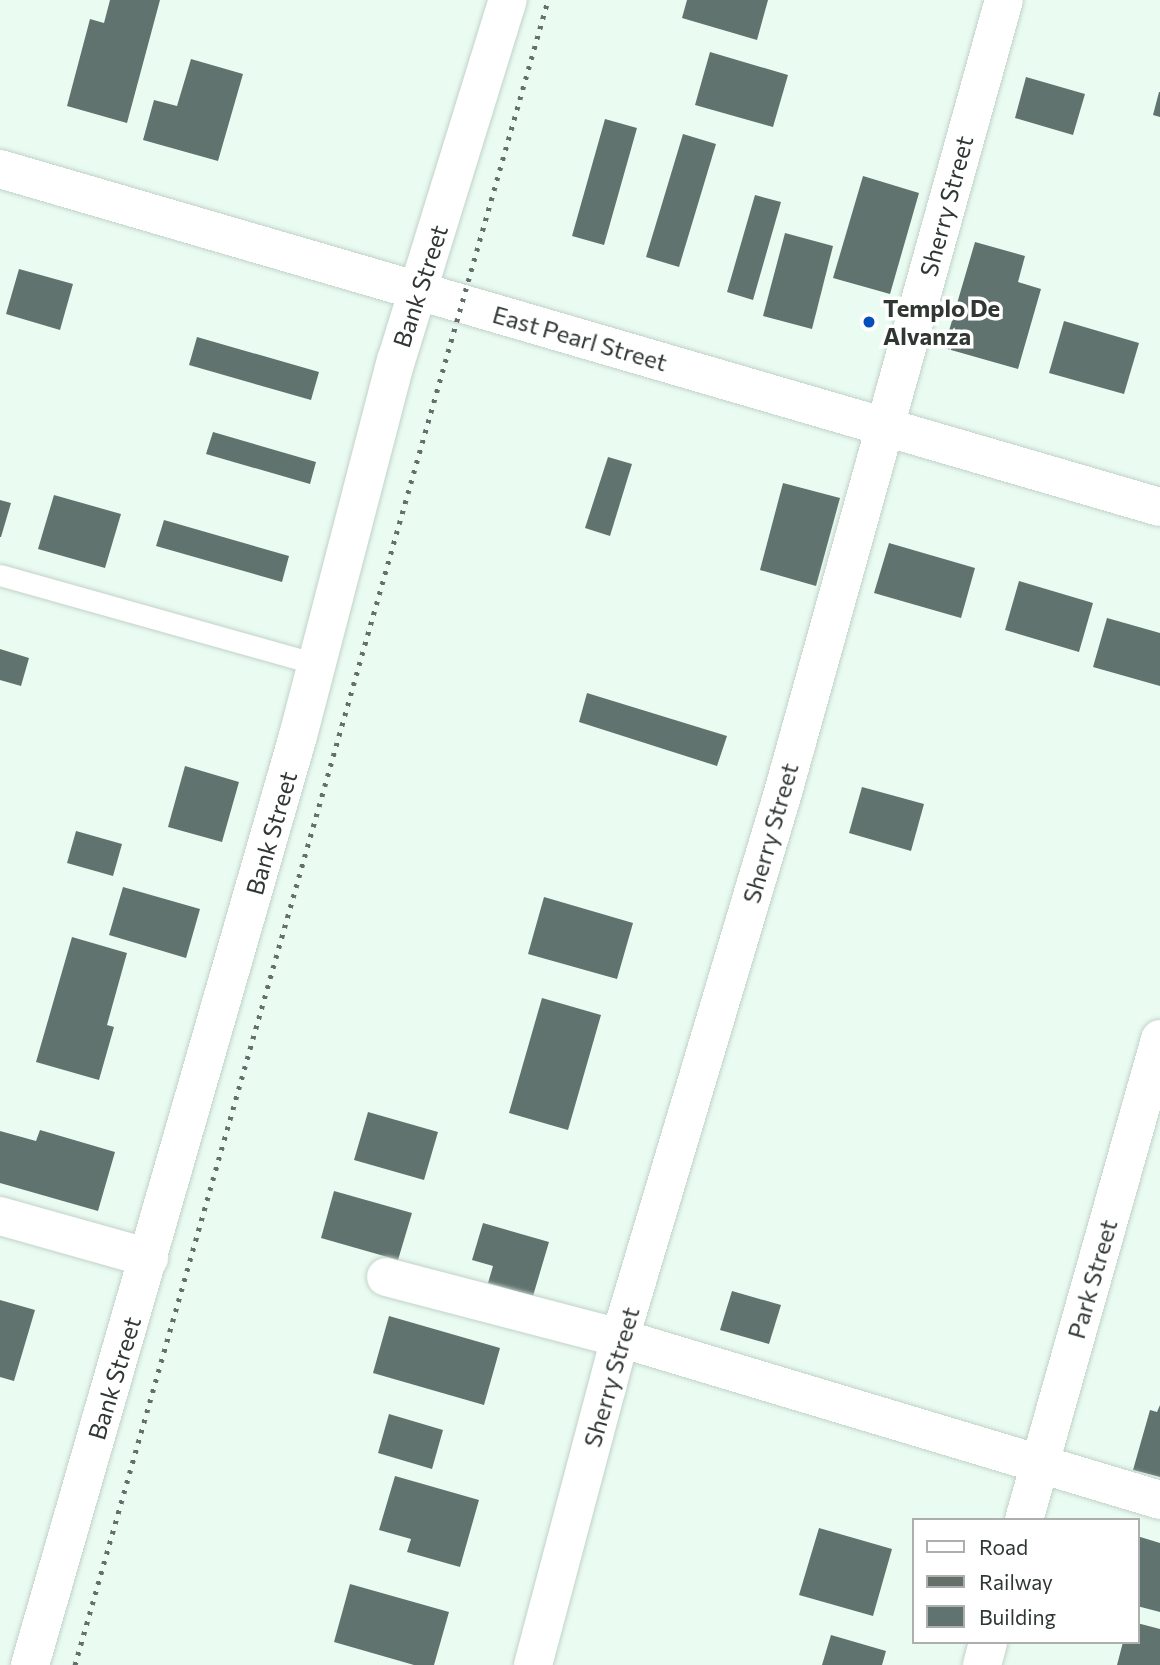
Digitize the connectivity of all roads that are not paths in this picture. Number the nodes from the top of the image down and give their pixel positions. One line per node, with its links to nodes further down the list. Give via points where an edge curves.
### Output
1 (508, 0): 4 (street, Bank Street)
2 (1004, 0): 5 (street, Sherry Street)
3 (0, 169): 4 (street, East Pearl Street)
4 (419, 291): 5 (street, East Pearl Street); 8 (street, Bank Street, via 375,435)
5 (885, 428): 6 (street, East Pearl Street); 13 (street, Sherry Street, via 666,1194)
6 (1160, 507)
7 (0, 575): 8 (lane)
8 (317, 664): 11 (street, Bank Street)
9 (1160, 1039): 14 (street, Park Street)
10 (0, 1216): 11 (street)
11 (149, 1258): 18 (street, Bank Street)
12 (386, 1277): 13 (street)
13 (620, 1338): 14 (street); 19 (street, Sherry Street)
14 (1040, 1464): 15 (street); 16 (street, Park Street)
15 (1160, 1500)
16 (1025, 1518)
17 (987, 1644): 20 (street)
18 (30, 1665)
19 (533, 1665)
20 (982, 1665)

